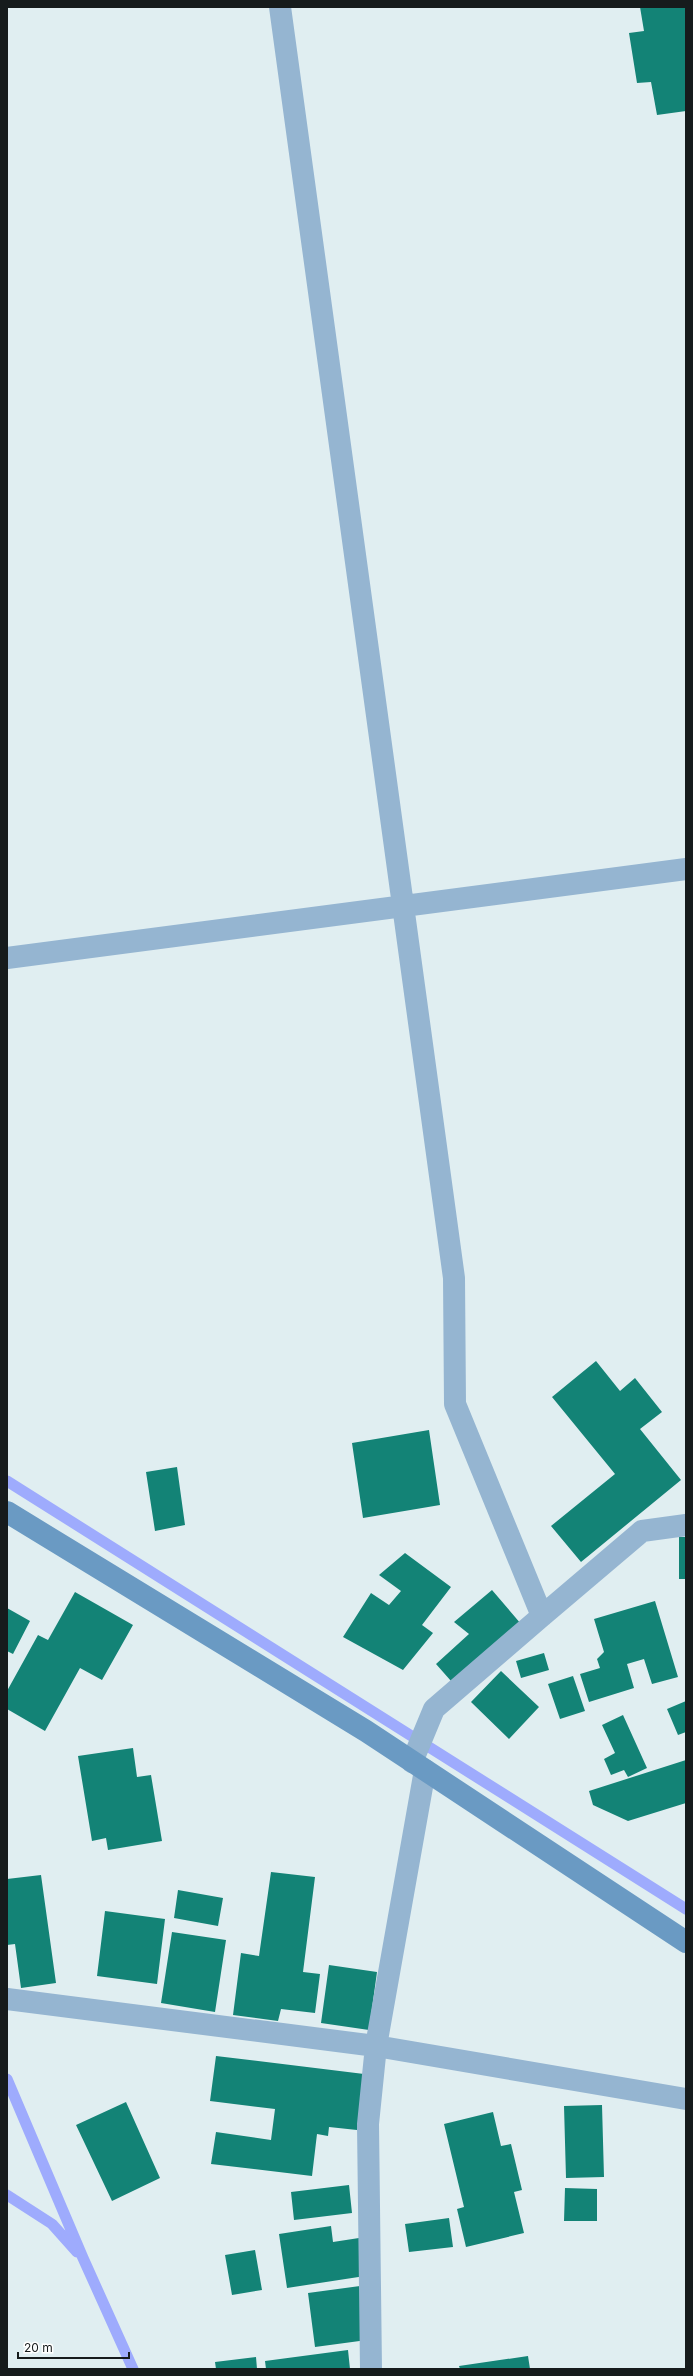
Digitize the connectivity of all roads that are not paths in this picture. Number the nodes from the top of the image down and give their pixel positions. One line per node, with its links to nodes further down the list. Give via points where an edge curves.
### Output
1 (280, 7): 3 (street)
2 (686, 869): 3 (street)
3 (402, 907): 4 (street); 7 (street, via 454,1278 455,1404)
4 (7, 958)
5 (7, 1512): 8 (street, via 366,1731)
6 (686, 1525): 7 (street, via 642,1531)
7 (542, 1616): 8 (street, via 434,1709)
8 (418, 1766): 9 (street); 11 (street)
9 (686, 1942)
10 (7, 1999): 11 (street)
11 (376, 2046): 12 (street); 13 (street, via 368,2124)
12 (686, 2099)
13 (371, 2369)

